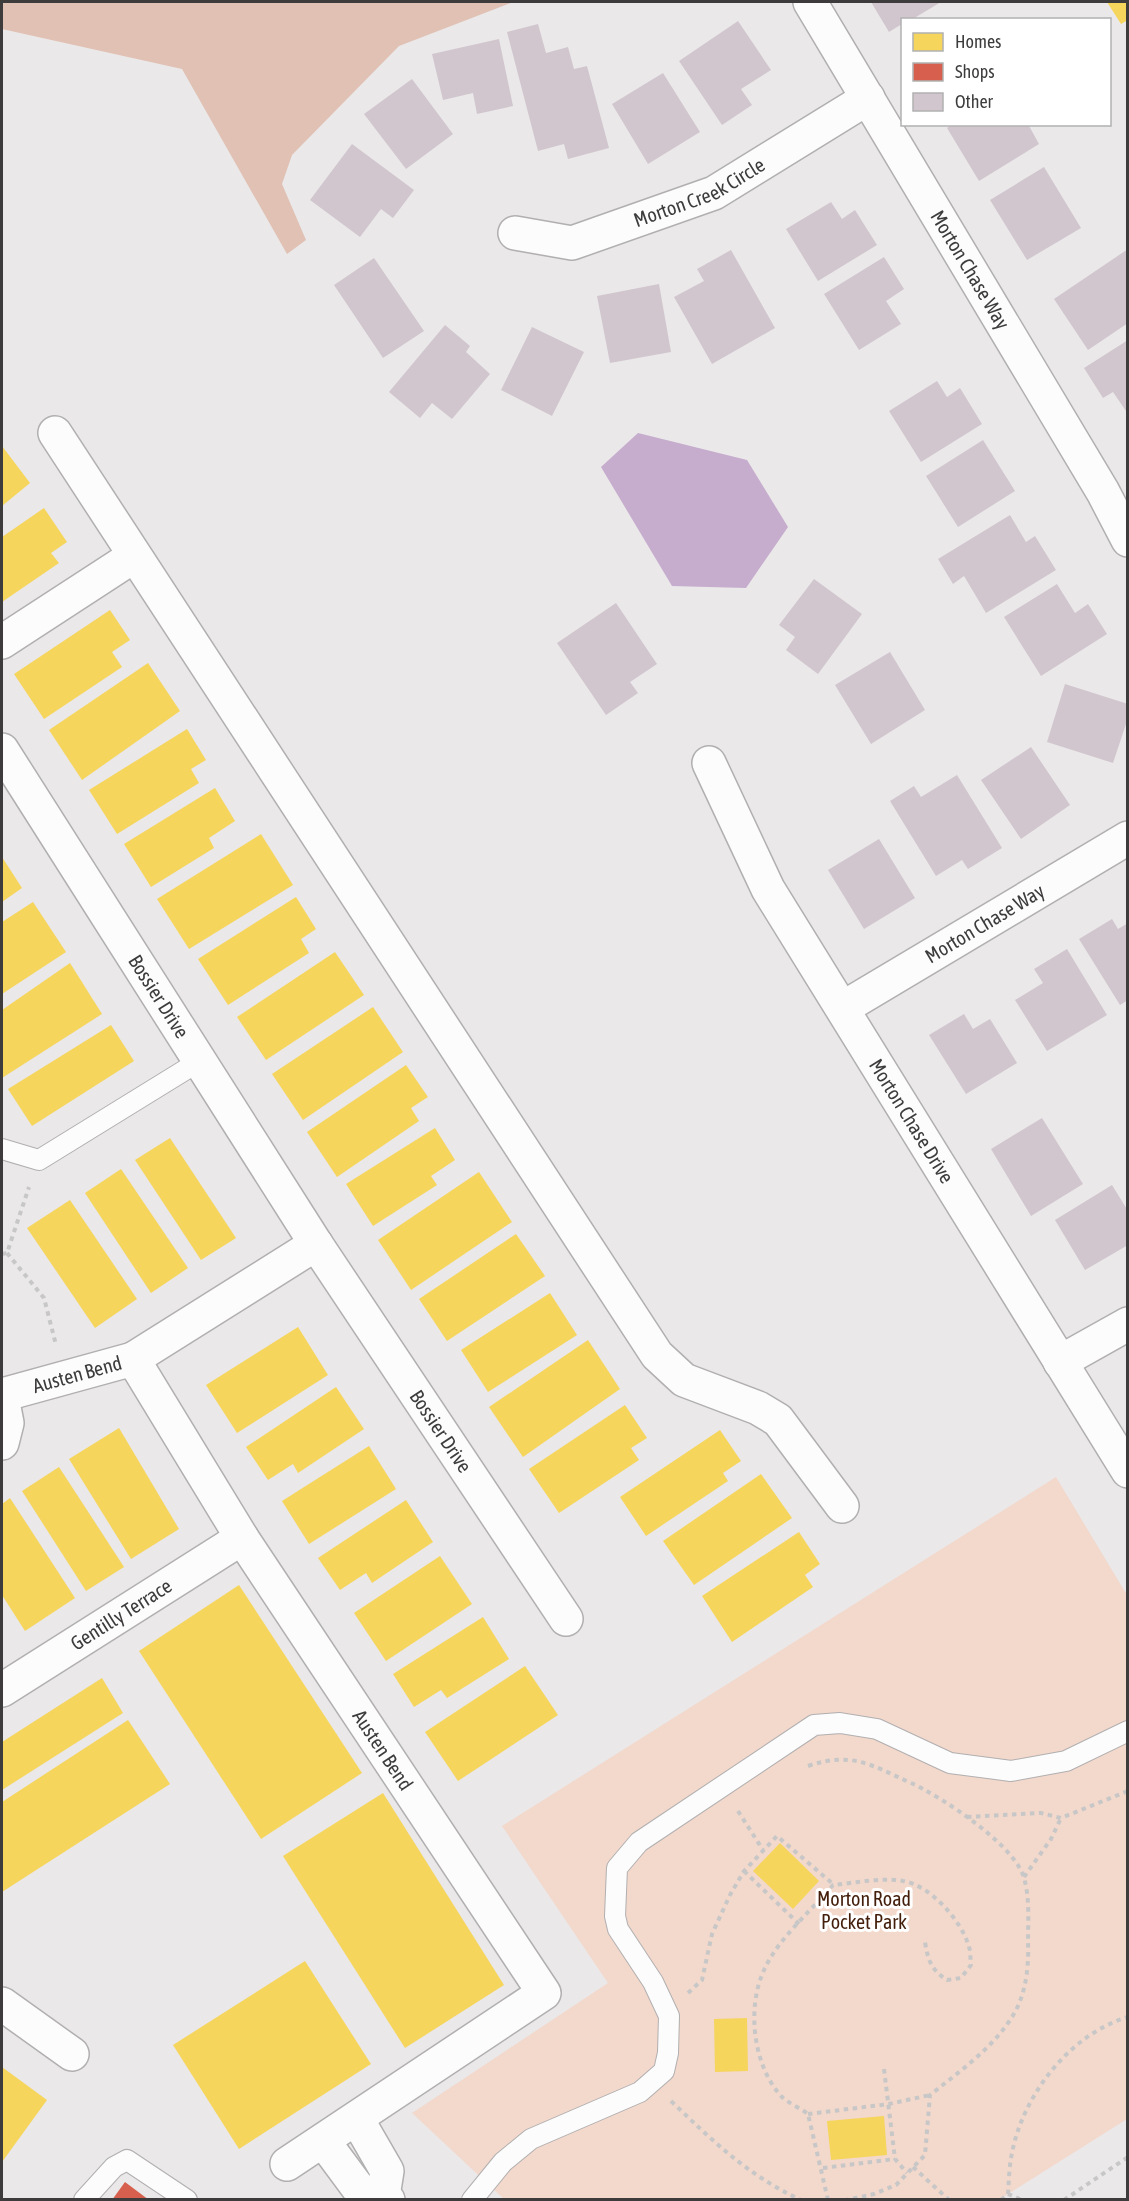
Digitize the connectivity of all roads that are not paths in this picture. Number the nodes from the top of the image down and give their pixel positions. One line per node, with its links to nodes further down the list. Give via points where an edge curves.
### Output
1 (810, 2): 2 (street, Morton Chase Way)
2 (868, 98): 3 (street, Morton Creek Circle, via 714,193 572,243); 5 (street, Morton Chase Way)
3 (515, 233)
4 (55, 433): 6 (street)
5 (1128, 540)
6 (134, 556): 7 (street); 21 (street, via 657,1355 684,1380 758,1408 778,1420)
7 (2, 642)
8 (2, 750): 12 (street, Bossier Drive)
9 (710, 763): 11 (street, Morton Chase Drive, via 768,889)
10 (1128, 838): 11 (street, Morton Chase Way)
11 (843, 1008): 17 (street, Morton Chase Drive)
12 (198, 1062): 13 (lane, via 39,1160); 14 (street, Bossier Drive)
13 (2, 1149)
14 (316, 1244): 16 (street); 23 (street, Bossier Drive)
15 (1128, 1324): 17 (street)
16 (133, 1359): 18 (street, Austen Bend); 22 (street, Austen Bend)
17 (1060, 1362): 20 (street, Morton Chase Drive)
18 (2, 1396): 19 (street, via 7,1423)
19 (2, 1443)
20 (1128, 1472)
21 (842, 1506)
22 (242, 1538): 24 (street, Gentilly Terrace); 28 (street, Austen Bend, via 544,1993)
23 (566, 1619)
24 (2, 1690)
25 (1128, 1731): 34 (lane, via 1066,1761 1011,1771 950,1763 877,1729 840,1723 814,1725 639,1842 617,1868 615,1916 618,1929 653,1982 669,2016 664,2072 640,2092 531,2139 503,2162)
26 (2, 2004): 27 (street)
27 (72, 2054)
28 (357, 2119): 29 (street, Austen Bend); 31 (street, via 387,2171)
29 (324, 2142): 30 (street, Austen Bend); 31 (street, via 361,2192)
30 (287, 2164)
31 (386, 2198)
32 (84, 2199): 33 (lane, via 114,2167 127,2160)
33 (187, 2199)
34 (472, 2199)

